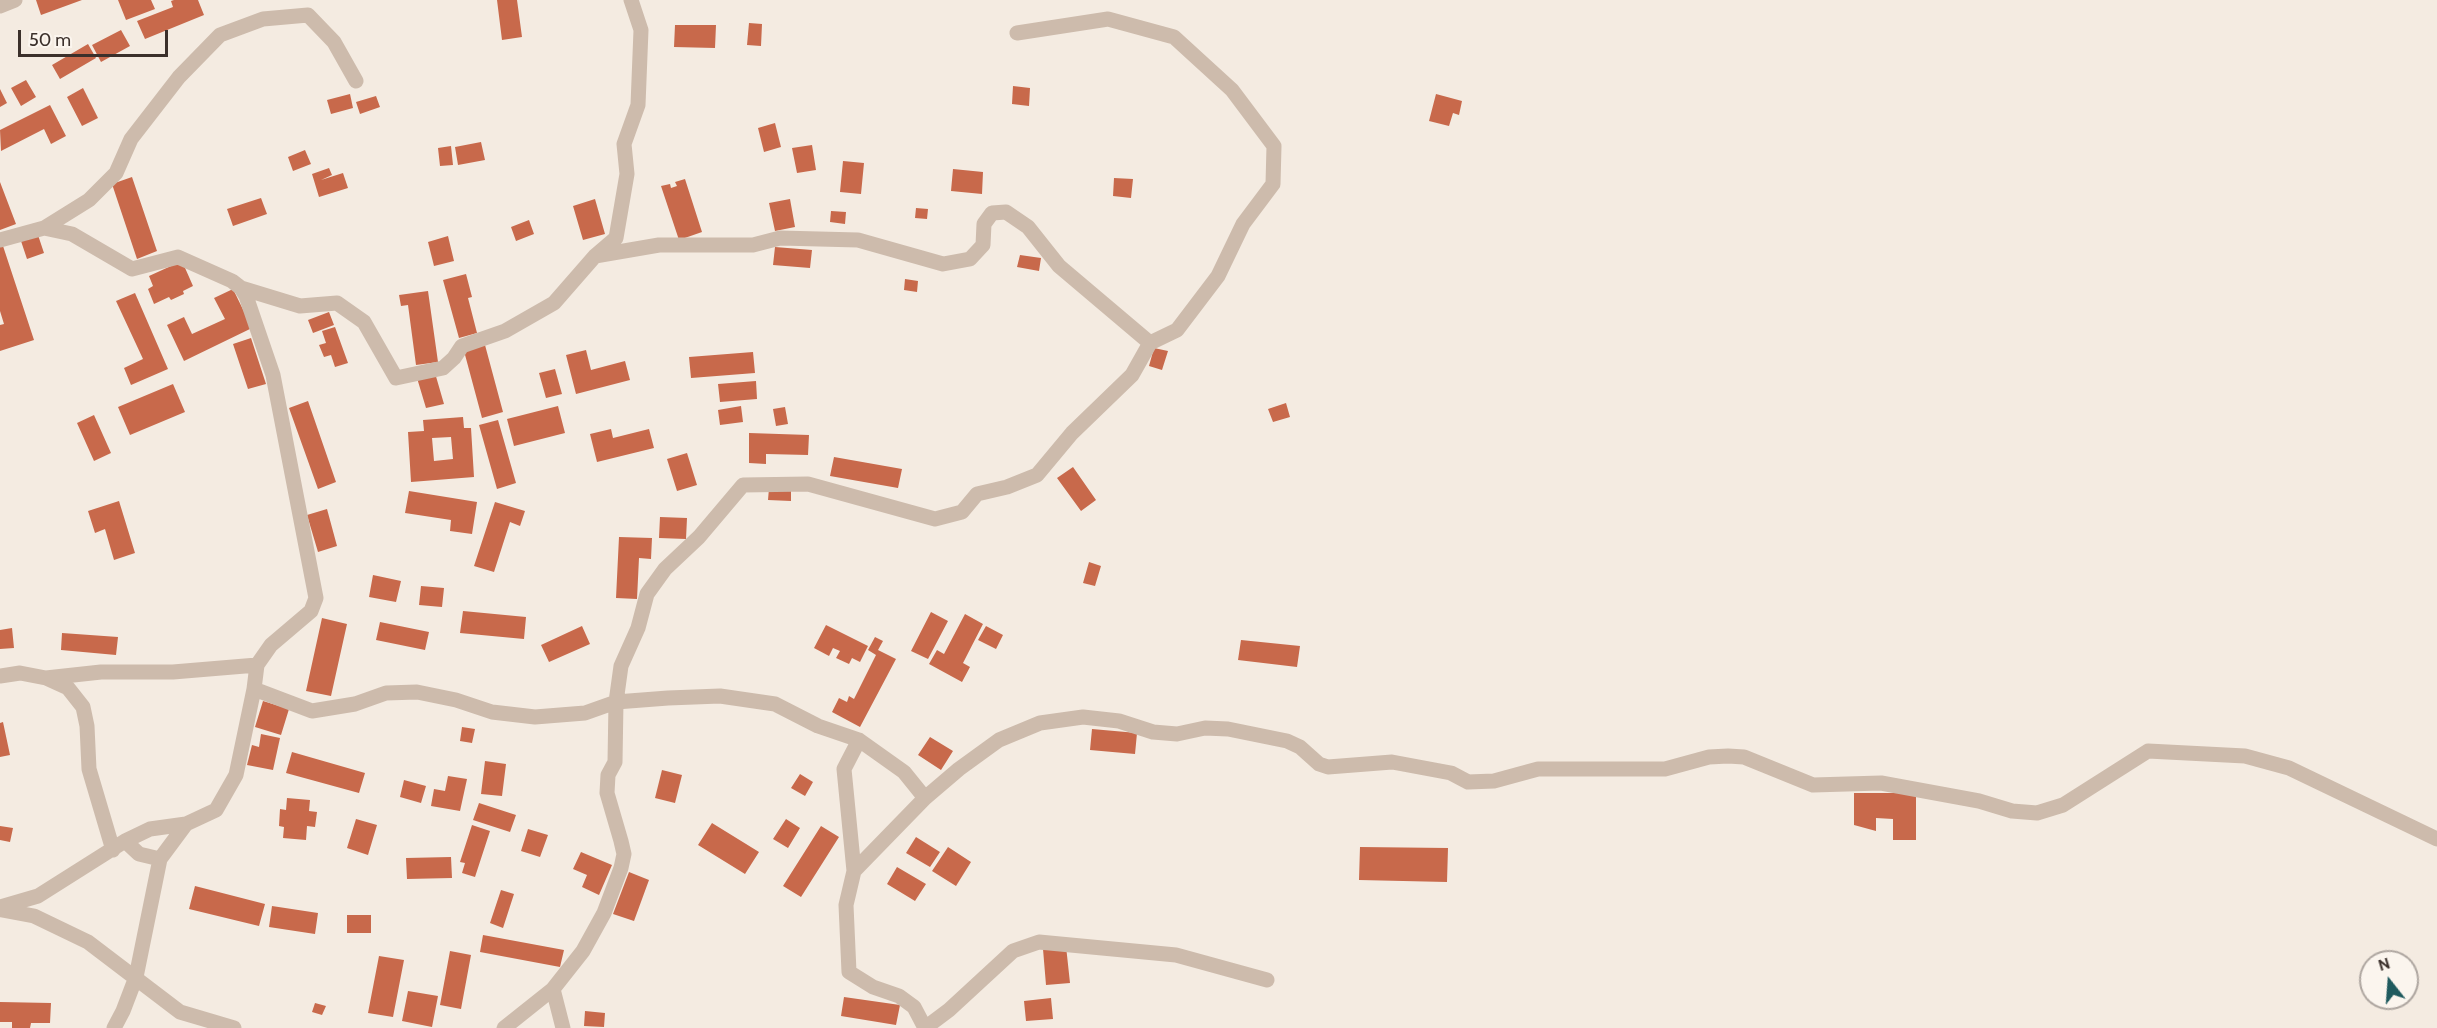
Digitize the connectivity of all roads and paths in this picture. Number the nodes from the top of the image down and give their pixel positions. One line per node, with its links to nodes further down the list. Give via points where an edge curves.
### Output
1 (15, 0): 3 (street)
2 (631, 0): 8 (street, via 641,30 638,105 624,144 627,174 616,238)
3 (0, 6)
4 (1017, 33): 10 (street, via 1108,19 1174,38 1232,90 1274,146 1273,184 1243,224 1218,276 1177,330)
5 (356, 81): 6 (street, via 334,42 308,15 263,19 220,35 179,76 130,139 116,173 89,200)
6 (44, 228): 7 (street); 9 (street, via 72,234 132,269 178,257)
7 (0, 240)
8 (595, 256): 9 (street, via 554,303 506,331 462,346 443,368 396,378 364,322 337,303 300,306); 10 (street, via 659,245 753,245 780,238 847,239 943,264 970,259 983,244 984,224 992,213 1006,212 1028,227 1059,266)
9 (241, 288): 11 (street, via 273,375 316,598 311,611 271,645)
10 (1150, 343): 15 (street, via 1132,375 1071,433 1037,475 977,494 962,512 935,519 807,484 743,485 699,537 665,569 647,594 638,628 621,666)
11 (257, 665): 13 (street); 14 (street)
12 (0, 676): 13 (street, via 20,673)
13 (46, 678): 20 (street, via 68,688 83,707 89,769)
14 (254, 689): 15 (street, via 312,711 355,704 386,693 417,692 492,712 535,717 585,713); 18 (street, via 236,775 216,810)
15 (616, 702): 16 (street, via 731,697 775,704 818,726); 26 (street, via 615,762 608,775 607,793 624,854 621,868 604,913 583,951)
16 (859, 740): 17 (street, via 904,772); 22 (street, via 844,769)
17 (925, 798): 19 (street, via 999,741 1040,723 1083,717 1119,721 1152,732 1228,729 1287,741 1328,767 1392,762 1451,773 1468,782 1494,781 1538,769 1665,769 1708,757 1744,757 1813,785 1881,783 2037,813 2063,805 2148,750 2245,756 2289,768); 22 (street)
18 (186, 824): 20 (street, via 150,829); 21 (street)
19 (2437, 839)
20 (119, 845): 21 (street); 23 (street, via 38,896)
21 (160, 859): 24 (street)
22 (854, 871): 33 (street, via 846,905 849,972 914,1007)
23 (0, 909): 24 (street, via 34,916 88,942)
24 (136, 977): 27 (street); 28 (street)
25 (1267, 980): 33 (street, via 1176,956 1039,942 1013,951)
26 (553, 989): 31 (street); 32 (street)
27 (180, 1012): 29 (street); 30 (street)
28 (114, 1028)
29 (182, 1028)
30 (234, 1028)
31 (504, 1028)
32 (563, 1028)
33 (925, 1028)

